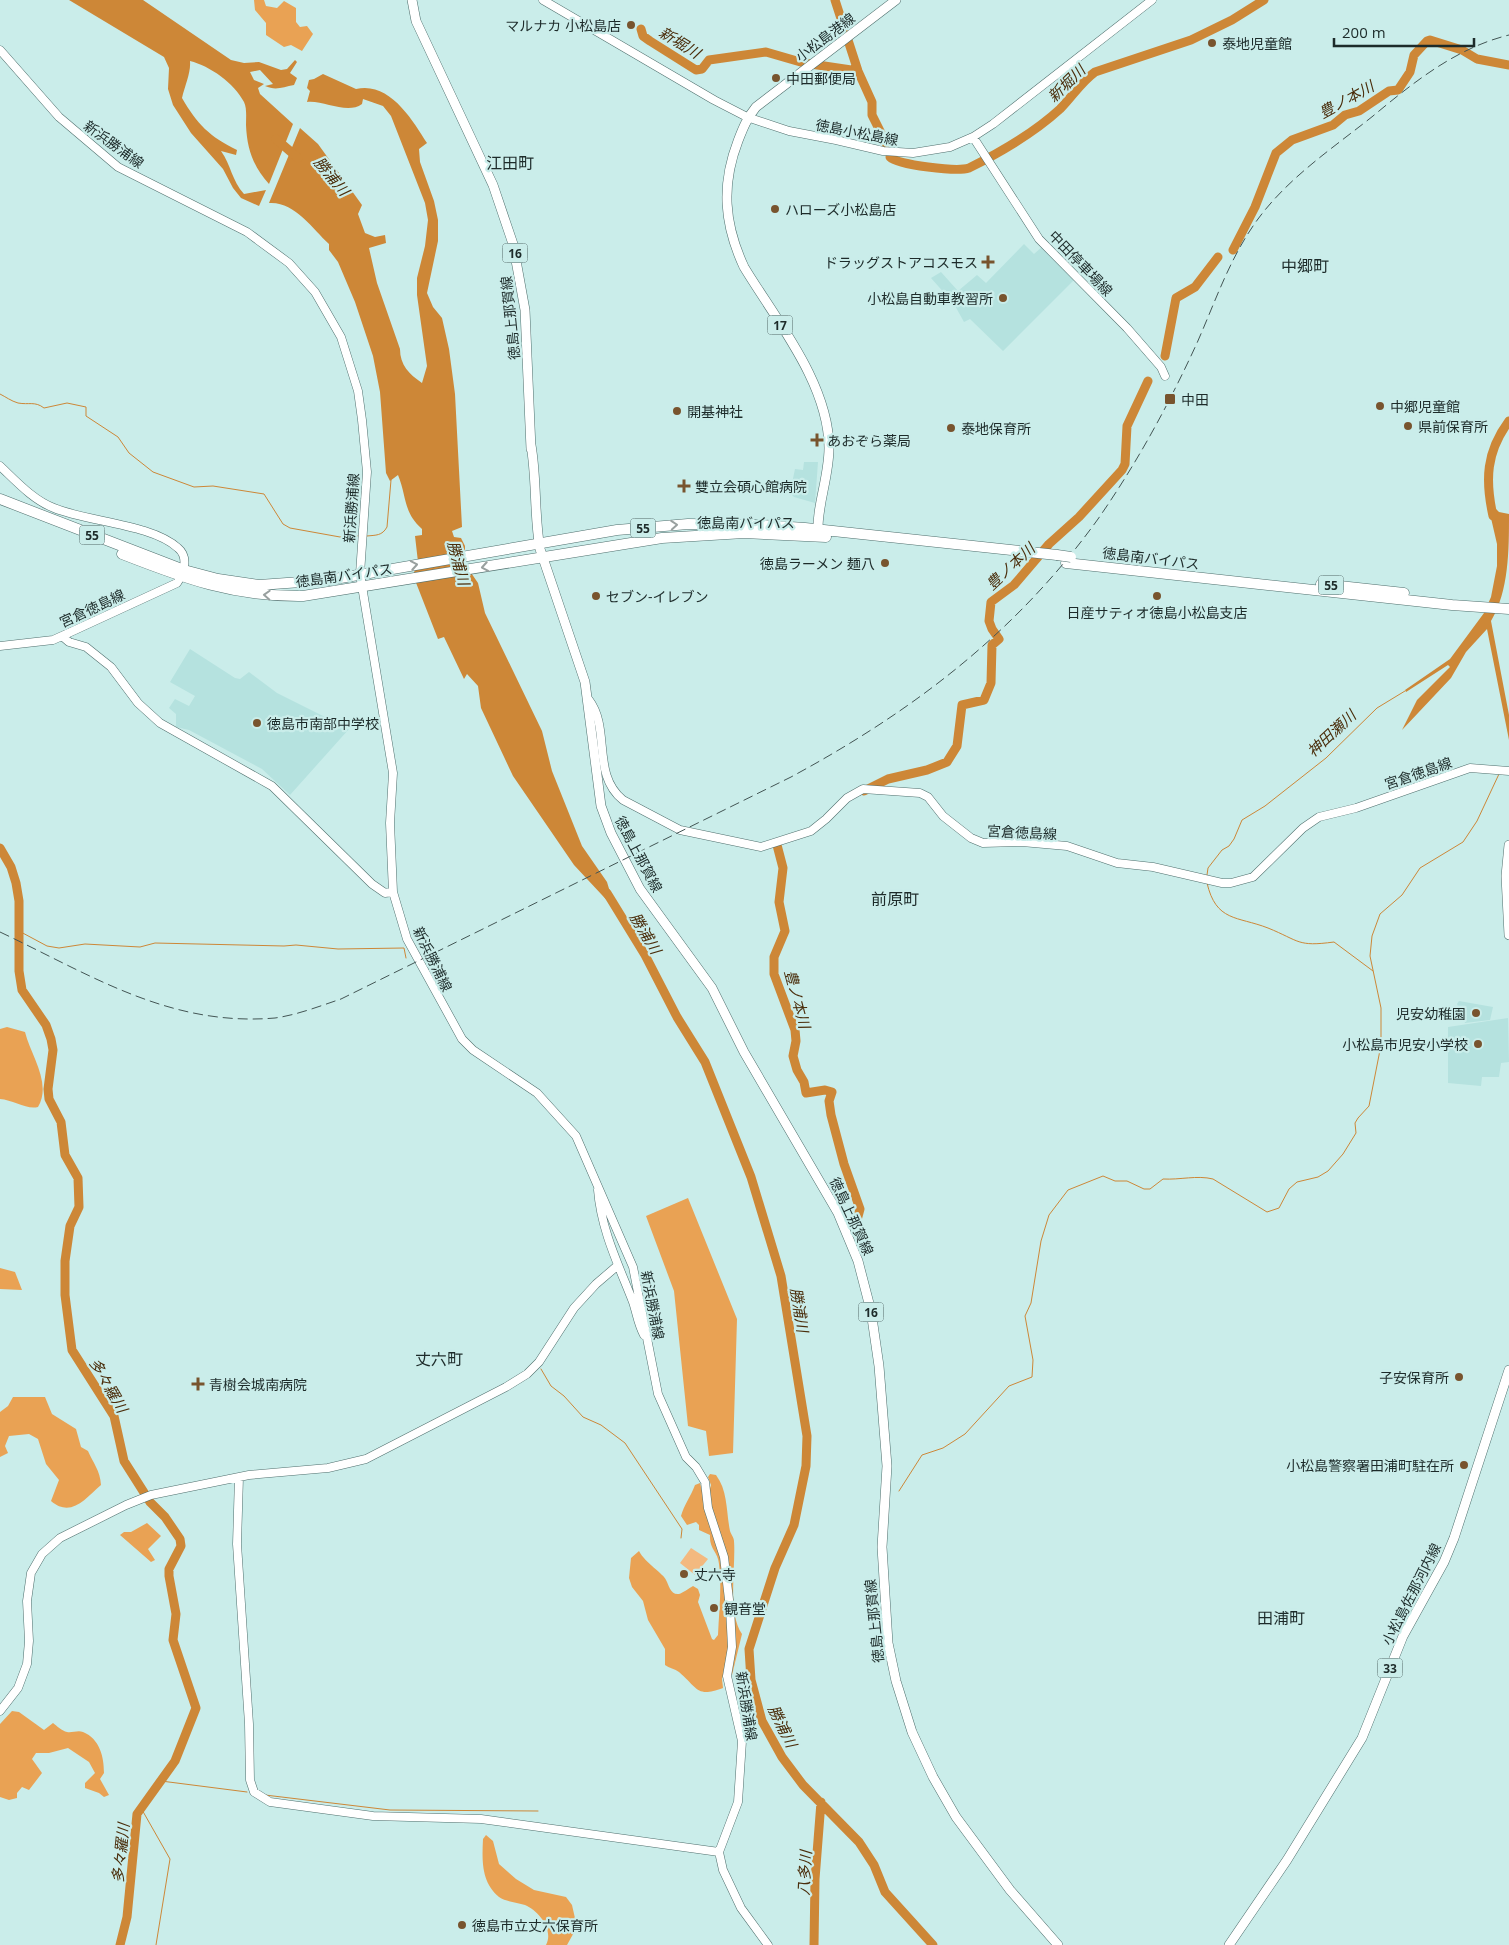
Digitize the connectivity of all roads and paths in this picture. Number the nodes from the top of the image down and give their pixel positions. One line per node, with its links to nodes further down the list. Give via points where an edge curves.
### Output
1 (412, 0): 14 (main road, 徳島上那賀線 / 16, via 416,21 493,185 513,244 525,310 532,515)
2 (543, 0): 6 (main road, 徳島小松島線)
3 (896, 0): 6 (main road, 小松島港線 / 17)
4 (1152, 0): 7 (main road, 徳島小松島線)
5 (0, 50): 16 (main road, 新浜勝浦線, via 59,117 104,156 261,242 289,263 315,292 341,337 358,391 367,472)
6 (747, 117): 7 (main road, 徳島小松島線, via 789,132 903,154 950,147); 13 (main road, 小松島港線 / 17, via 727,179 729,228 744,266 810,375 823,405 829,449)
7 (973, 137): 8 (main road, 中田停車場線, via 1044,245 1127,328)
8 (1165, 376)
9 (0, 466): 15 (main road, via 34,496 54,508 143,531 172,544 180,550 184,561)
10 (0, 499): 15 (highway, 徳島南バイパス / 55)
11 (0, 506): 15 (highway, 徳島南バイパス / 55)
12 (746, 529): 13 (highway, 徳島南バイパス / 55); 14 (highway, 徳島南バイパス / 55); 14 (highway, 徳島南バイパス / 55, one-way to 12, via 634,528 688,524)
13 (818, 533): 19 (highway, 徳島南バイパス / 55)
14 (537, 551): 16 (highway, 徳島南バイパス / 55, one-way to 14); 18 (highway, 徳島南バイパス / 55, one-way to 18); 22 (main road, 徳島上那賀線 / 16, via 580,665)
15 (182, 574): 17 (highway, 徳島南バイパス / 55); 18 (highway, 徳島南バイパス / 55, one-way to 15, via 303,596 258,595 216,587); 20 (main road, 宮倉徳島線, via 173,585)
16 (363, 574): 17 (highway, 徳島南バイパス / 55); 18 (main road, 新浜勝浦線)
17 (282, 584): 18 (highway, via 303,589 354,584)
18 (365, 587): 25 (main road, 新浜勝浦線, via 393,773 390,823)
19 (1506, 606)
20 (66, 635): 21 (main road, 宮倉徳島線, via 53,640); 25 (main road, via 69,642 86,647 111,667 138,703 160,723 272,786 372,884 385,893)
21 (0, 646)
22 (589, 700): 23 (main road, 宮倉徳島線, via 598,718 605,772 615,793 689,833 761,847 811,831 847,798 864,789 920,793 943,816 971,838 983,843 1067,846 1117,863 1153,867 1222,883 1253,877 1303,828 1319,817 1356,808 1470,768); 35 (main road, 徳島上那賀線 / 16, via 601,806 614,839 640,889 712,988 744,1052 838,1213 858,1261 879,1366 887,1466 882,1546 888,1644 912,1732 956,1817 1010,1890)
23 (1509, 771)
24 (1509, 845): 26 (main road, via 1506,876)
25 (393, 892): 27 (main road, 新浜勝浦線, via 407,939 462,1039 473,1050 521,1081 556,1112 576,1136)
26 (1509, 935)
27 (598, 1183): 28 (main road, via 599,1201); 29 (main road, 新浜勝浦線, via 633,1267)
28 (617, 1266): 29 (main road, via 634,1304 637,1322); 31 (main road, via 574,1308 539,1362 512,1384 366,1459 328,1468 283,1470)
29 (648, 1341): 33 (main road, 新浜勝浦線, via 658,1394 686,1457 696,1466 705,1482 708,1508 726,1565 732,1647 727,1676 742,1741 738,1802)
30 (1509, 1370): 36 (main road, 小松島佐那河内線 / 33, via 1454,1538 1403,1636 1364,1734 1287,1860)
31 (239, 1477): 32 (main road, via 142,1498 60,1538 37,1561 28,1586 30,1641 27,1664 18,1688); 33 (main road, via 237,1544 250,1780 258,1796 270,1802 373,1816 481,1818)
32 (0, 1711)
33 (719, 1852): 34 (main road, via 723,1870 740,1908)
34 (768, 1945)
35 (1058, 1945)
36 (1229, 1945)

